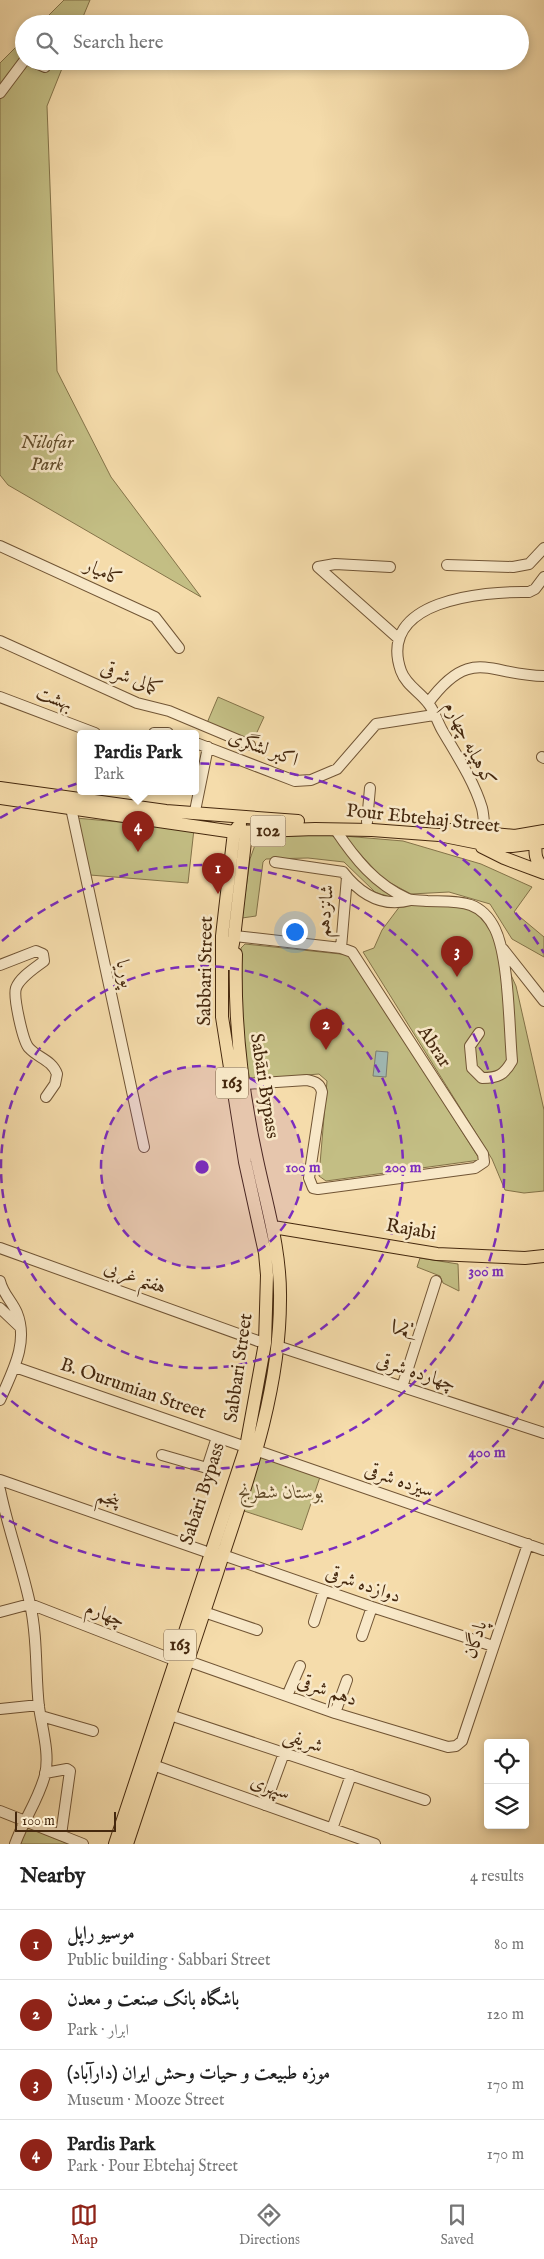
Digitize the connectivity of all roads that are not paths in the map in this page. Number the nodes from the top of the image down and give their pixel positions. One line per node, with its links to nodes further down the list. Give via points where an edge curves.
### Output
1 (17, 70): 2 (street)
2 (0, 92)
3 (0, 546): 10 (street, کامیار, via 155,617)
4 (544, 548): 5 (street, via 529,564 513,567)
5 (447, 565)
6 (390, 567): 8 (street, via 335,564 318,568)
7 (544, 577): 8 (street, via 535,590 529,592 461,598 425,609 410,622)
8 (399, 639): 13 (street, کوهپایه چهارم, via 397,656 402,674)
9 (0, 640): 17 (street, کمالی شرقی, via 137,703 169,711)
10 (179, 648)
11 (544, 676): 13 (street, via 522,676 484,666 474,667 442,683)
12 (0, 697): 15 (street, بهشت)
13 (428, 703): 14 (street, کوهپایه چهارم)
14 (434, 715): 18 (street, اکبر لشگری, via 376,724 337,769 311,780 295,781); 30 (street, کوهپایه چهارم, via 482,808)
15 (87, 730)
16 (199, 744): 18 (street)
17 (250, 745)
18 (208, 747): 20 (street)
19 (370, 788): 26 (street)
20 (199, 791)
21 (4, 794): 23 (main road, Pour Ebtehaj Street / 102)
22 (198, 795): 25 (street)
23 (71, 804): 24 (main road, Pour Ebtehaj Street / 102); 28 (main road, Pour Ebtehaj Street / 102); 48 (street, پوریا)
24 (166, 811): 25 (main road, Pour Ebtehaj Street / 102); 28 (main road)
25 (195, 811): 27 (main road, Pour Ebtehaj Street / 102)
26 (367, 822): 27 (main road, Pour Ebtehaj Street / 102); 30 (main road, Pour Ebtehaj Street / 102, via 429,826)
27 (279, 826): 28 (main road); 29 (main road, Pour Ebtehaj Street / 102); 34 (main road, via 258,839)
28 (240, 829): 34 (main road); 38 (main road, Sabbari Street)
29 (336, 829): 30 (main road, Pour Ebtehaj Street / 102); 39 (street, via 356,860 386,888)
30 (478, 837): 31 (main road, Pour Ebtehaj Street / 102); 36 (main road, via 504,858)
31 (540, 837): 32 (main road); 35 (main road, via 534,854)
32 (544, 859)
33 (275, 862): 37 (street, شانزدهم, via 336,869)
34 (242, 866): 38 (main road)
35 (544, 868)
36 (544, 873)
37 (347, 877): 39 (street, شانزدهم, via 375,900 401,903); 41 (street, شانزدهم)
38 (233, 895): 40 (main road, Sabbari Street)
39 (411, 900): 42 (street, شانزدهم, via 466,903 482,910 495,928)
40 (230, 937): 41 (street); 46 (main road, Sabāri Bypass); 56 (main road, Sabāri Bypass, via 216,950 215,1018 238,1163 258,1250)
41 (341, 948): 46 (street, via 352,952 483,1154 484,1162 481,1166 313,1188 309,1178 321,1087 306,1080)
42 (502, 948): 44 (street); 45 (street, via 512,1061 506,1072 496,1078 482,1078 472,1068 470,1046)
43 (0, 964): 47 (street, via 36,951 43,954 44,961 20,981 16,994 25,1043 51,1063 57,1074 55,1084)
44 (544, 1001)
45 (479, 1033)
46 (245, 1084): 49 (main road, Sabāri Bypass, via 256,1159)
47 (46, 1097)
48 (144, 1147)
49 (273, 1227): 51 (main road, Rajabi, via 438,1254); 56 (main road, Sabāri Bypass, via 278,1252 280,1298)
50 (0, 1248): 56 (street, هفتم غربی)
51 (544, 1256)
52 (0, 1281): 55 (street)
53 (436, 1281): 58 (street, یکم)
54 (0, 1308): 55 (street)
55 (20, 1327): 57 (street, via 21,1340)
56 (268, 1343): 58 (street, چهارده شرقی); 62 (main road, Sabāri Bypass); 62 (main road, Sabāri Bypass)
57 (15, 1367): 59 (street); 61 (street, B. Ourumian Street)
58 (402, 1387): 60 (street, چهارده شرقی)
59 (0, 1400)
60 (544, 1433)
61 (217, 1437): 62 (street, B. Ourumian Street); 63 (street, via 207,1468)
62 (249, 1448): 67 (street, سیزده شرقی); 69 (main road, Sabāri Bypass); 70 (main road, Sabāri Bypass); 105 (main road, Sabbari Street / 163); 106 (main road, Sabbari Street / 163)
63 (162, 1455)
64 (0, 1480): 69 (street, پنجم)
65 (0, 1490): 66 (street)
66 (2, 1506): 72 (street)
67 (528, 1544): 68 (street, سیزده شرقی); 79 (street, پادگان)
68 (544, 1550)
69 (204, 1551): 80 (main road, Sabāri Bypass)
70 (223, 1555): 71 (street, دوازده شرقی); 75 (main road, Sabāri Bypass)
71 (324, 1590): 73 (street, دوازده شرقی); 76 (street)
72 (30, 1604): 74 (street); 80 (street, چهارم); 85 (street)
73 (372, 1607): 78 (street); 79 (street, دوازده شرقی)
74 (0, 1612)
75 (204, 1612): 77 (street); 81 (main road, Sabāri Bypass)
76 (314, 1622)
77 (257, 1630)
78 (362, 1636)
79 (493, 1646): 91 (street, پادگان, via 462,1741)
80 (169, 1658): 104 (main road, Sabāri Bypass)
81 (188, 1661): 84 (street, دهم شرقی); 88 (main road, Sabāri Bypass)
82 (300, 1666): 84 (street)
83 (347, 1680): 87 (street)
84 (287, 1696): 87 (street, دهم شرقی)
85 (39, 1705): 86 (street); 89 (street)
86 (0, 1709)
87 (335, 1713): 91 (street, دهم شرقی, via 448,1747)
88 (170, 1714): 92 (street, شریفی); 93 (main road, Sabāri Bypass)
89 (41, 1716): 90 (street); 94 (street)
90 (93, 1731)
91 (456, 1746)
92 (284, 1753): 95 (street, شریفی); 97 (street)
93 (153, 1765): 97 (street, سپهری); 107 (main road, Sabāri Bypass)
94 (45, 1773): 99 (street, via 34,1808); 101 (street, via 70,1771)
95 (351, 1775): 96 (street, شریفی); 100 (street)
96 (425, 1800)
97 (265, 1805): 100 (street, سپهری)
98 (0, 1811): 99 (street)
99 (24, 1820): 101 (street); 102 (street)
100 (332, 1829): 108 (street, سپهری)
101 (61, 1835): 103 (street)
102 (15, 1844)
103 (83, 1844)
104 (107, 1844)
105 (115, 1844)
106 (120, 1844)
107 (127, 1844)
108 (375, 1844)

